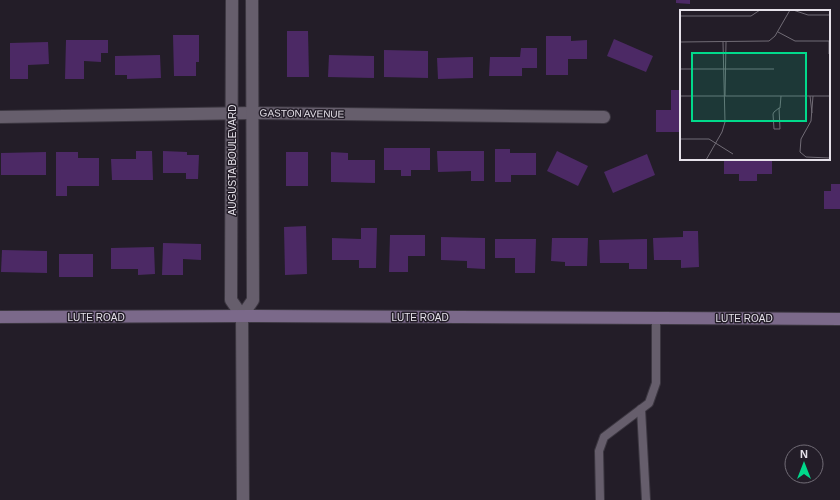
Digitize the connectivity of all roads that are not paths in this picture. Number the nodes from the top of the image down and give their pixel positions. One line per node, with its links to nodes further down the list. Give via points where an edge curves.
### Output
1 (232, 0): 3 (street, AUGUSTA BOULEVARD)
2 (252, 0): 4 (street, AUGUSTA BOULEVARD)
3 (233, 113): 4 (street, GASTON AVENUE); 5 (street, GASTON AVENUE); 7 (street, AUGUSTA BOULEVARD, via 231,300)
4 (253, 113): 6 (street, GASTON AVENUE); 7 (street, AUGUSTA BOULEVARD, via 253,300)
5 (0, 117)
6 (604, 117)
7 (242, 316): 8 (street, LUTE ROAD); 9 (street, LUTE ROAD); 12 (street)
8 (0, 317)
9 (656, 318): 10 (street, LUTE ROAD); 11 (lane, via 656,383 649,403)
10 (840, 319)
11 (641, 409): 13 (lane, via 604,437 599,451); 14 (lane)
12 (243, 500)
13 (600, 500)
14 (646, 500)

